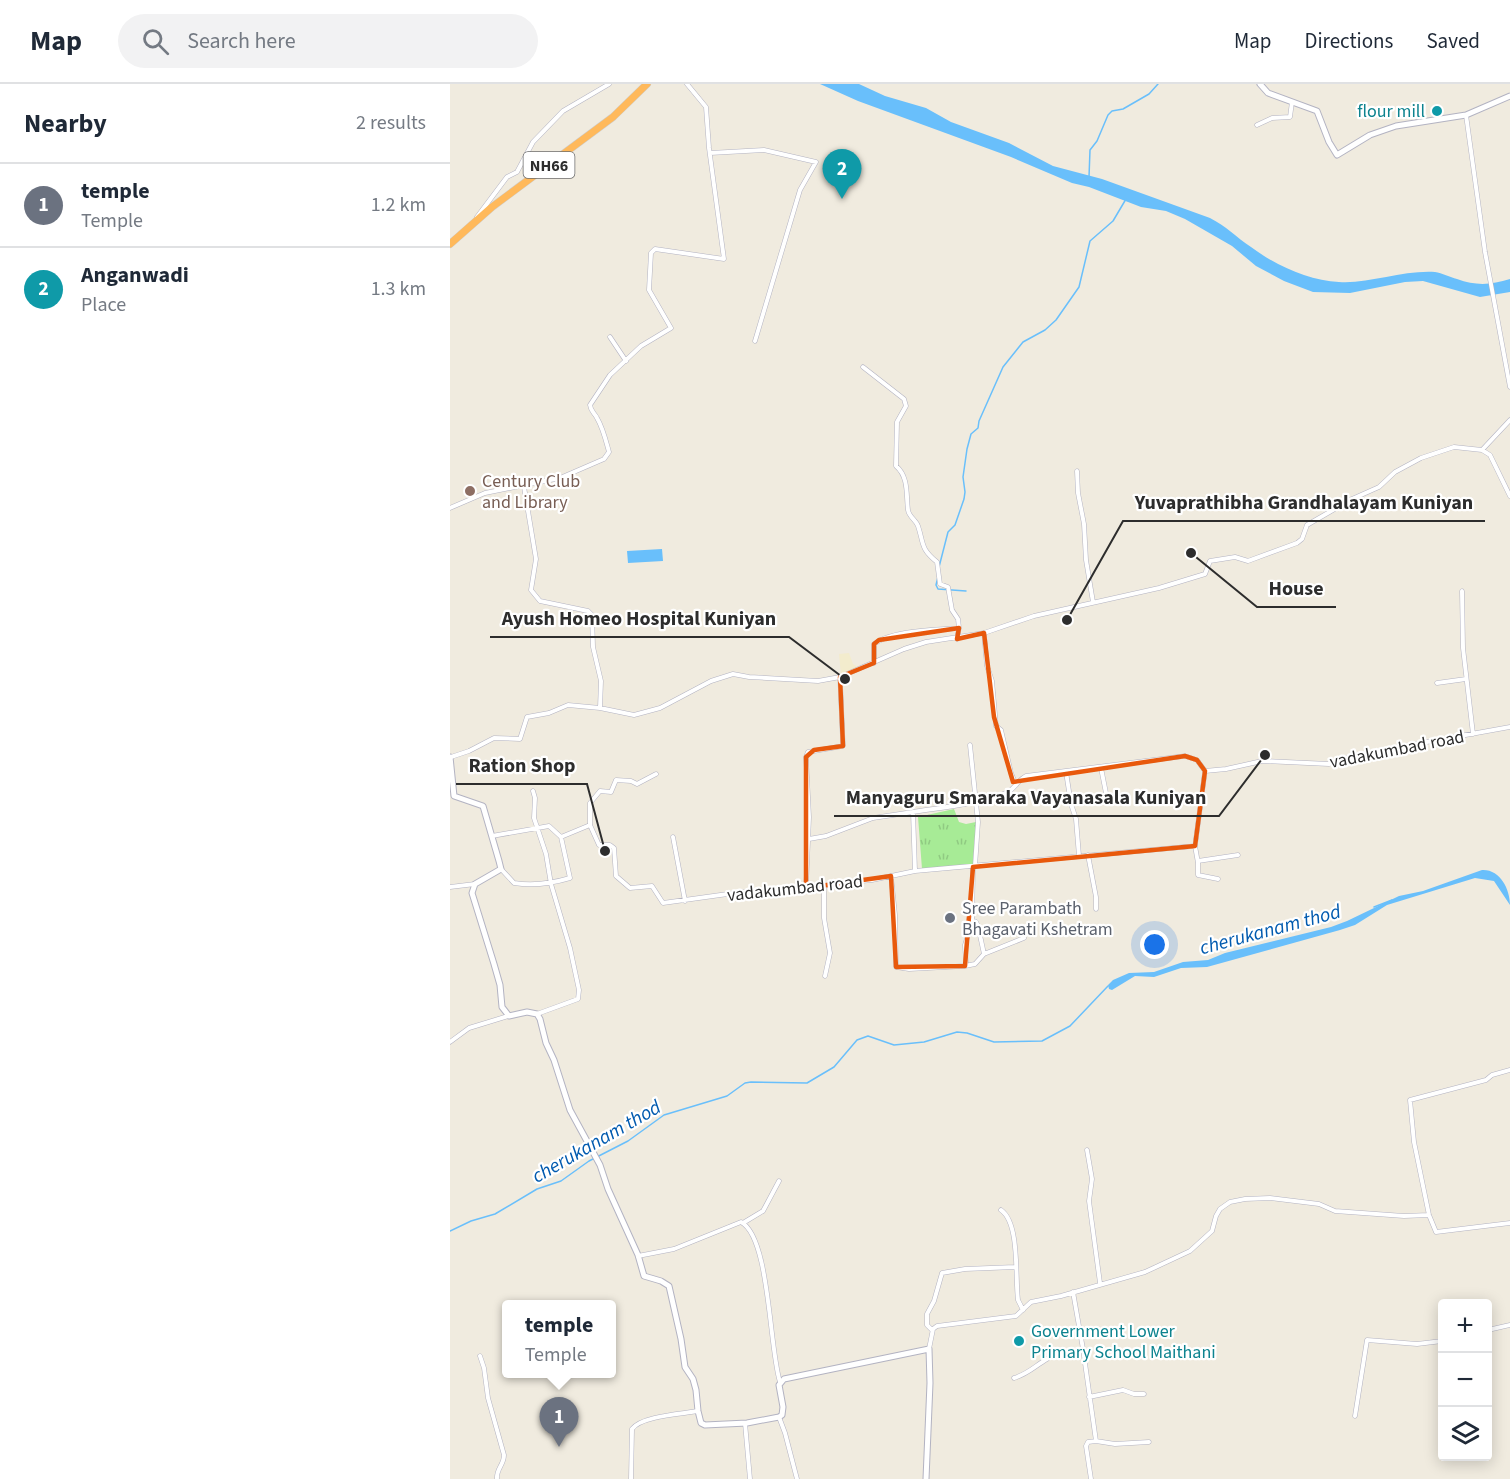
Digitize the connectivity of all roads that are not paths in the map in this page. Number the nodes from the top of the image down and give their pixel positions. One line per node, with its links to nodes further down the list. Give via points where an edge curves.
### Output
1 (609, 84): 10 (street, via 563,111 545,129 517,172 507,177)
2 (647, 84): 10 (highway, NH66, via 613,117)
3 (687, 84): 9 (street, via 706,106)
4 (1260, 84): 6 (street, via 1268,93)
5 (1510, 96): 7 (street)
6 (1292, 102): 7 (street, via 1317,111 1337,155 1370,135 1396,126); 8 (street, via 1290,117 1272,118)
7 (1466, 116): 16 (street, via 1485,252)
8 (1257, 125)
9 (710, 153): 13 (street, via 764,150 816,162 800,190); 14 (street, via 724,259 655,249 651,253 650,290 670,328 641,345)
10 (469, 227): 11 (highway, NH66)
11 (450, 243)
12 (610, 337): 14 (street)
13 (755, 341)
14 (626, 361): 20 (street, via 610,375 590,405 605,436 609,452 604,459 560,478)
15 (863, 367): 25 (street, via 904,399 906,406 897,422 896,466 904,477 908,514 918,525 921,544 937,562 940,584 948,587)
16 (1510, 387)
17 (1510, 420): 18 (street)
18 (1482, 450): 21 (street, via 1490,455); 24 (street, via 1454,447 1412,463 1379,487 1307,525 1297,543 1248,561 1234,557 1210,561 1205,574)
19 (1077, 471): 24 (street)
20 (524, 487): 22 (street, via 485,493); 32 (street, via 536,559 531,590 540,601 592,615 593,647 601,681)
21 (1510, 496)
22 (450, 508)
23 (1462, 591): 30 (street)
24 (1093, 602): 26 (street)
25 (958, 628): 27 (street); 28 (street, via 879,640 874,644)
26 (984, 633): 27 (street); 41 (street, via 996,726 1001,730)
27 (957, 639): 28 (street, via 926,642)
28 (874, 663): 29 (street)
29 (840, 678): 32 (street, via 818,681 733,674 660,708 634,715); 51 (street, via 843,746 813,750 806,757)
30 (1466, 679): 31 (street); 34 (street)
31 (1437, 683)
32 (600, 708): 36 (street, via 568,705 527,717 520,740 494,738)
33 (1510, 727): 34 (street, vadakumbad road)
34 (1473, 734): 38 (street, vadakumbad road, via 1329,764 1262,761)
35 (970, 745): 43 (street)
36 (451, 757): 48 (street, via 454,796 483,806)
37 (1101, 768): 38 (street, via 1185,756 1197,760); 39 (street); 44 (street)
38 (1204, 771): 52 (street)
39 (1066, 772): 41 (street, via 1026,776); 55 (street)
40 (656, 774): 46 (street, via 637,784 616,780 611,792 600,792 590,803)
41 (1016, 785): 43 (street, via 1007,792)
42 (533, 791): 47 (street)
43 (976, 800): 45 (street); 57 (street)
44 (1108, 804)
45 (913, 812): 51 (street, via 873,818); 59 (street)
46 (590, 825): 49 (street); 67 (street, vadakumbad road, via 599,845 612,846 616,876 630,888 652,886 663,903)
47 (537, 829): 48 (street); 49 (street, via 549,826); 63 (street)
48 (492, 836): 58 (street)
49 (561, 837): 63 (street, via 570,878)
50 (673, 837): 67 (street)
51 (809, 839): 66 (street)
52 (1195, 846): 53 (street, vadakumbad road); 56 (street)
53 (1088, 855): 55 (street, vadakumbad road); 68 (street)
54 (1238, 855): 56 (street)
55 (1079, 856): 57 (street, vadakumbad road)
56 (1198, 861): 61 (street, via 1198,875)
57 (974, 866): 59 (street, vadakumbad road); 69 (street)
58 (501, 869): 62 (street); 63 (street, via 513,883)
59 (915, 871): 60 (street, vadakumbad road)
60 (891, 876): 64 (street, vadakumbad road); 72 (street, via 896,967)
61 (1218, 879)
62 (475, 884): 65 (street); 75 (street, via 474,902 497,974 502,1007)
63 (551, 884): 74 (street, via 579,990 578,999)
64 (824, 885): 66 (street, vadakumbad road); 73 (street, via 830,953)
65 (450, 887)
66 (806, 888): 67 (street, vadakumbad road)
67 (685, 901)
68 (1096, 909)
69 (972, 921): 71 (street, via 978,926); 72 (street)
70 (1024, 938): 71 (street)
71 (984, 954): 72 (street, via 975,963)
72 (964, 966)
73 (825, 975)
74 (537, 1014): 75 (street); 84 (street, via 570,1110 600,1165)
75 (509, 1016): 76 (street, via 469,1028)
76 (450, 1042)
77 (1510, 1070): 81 (street, via 1410,1101)
78 (1087, 1150): 86 (street, via 1092,1179 1089,1202)
79 (779, 1181): 82 (street, via 763,1211)
80 (1001, 1210): 85 (street, via 1010,1218)
81 (1429, 1215): 83 (street, via 1438,1233); 86 (street, via 1335,1211 1306,1201 1270,1198 1230,1202 1220,1209 1212,1231 1190,1251 1144,1272)
82 (743, 1223): 84 (street, via 674,1249); 97 (street, via 755,1240 762,1263)
83 (1510, 1223)
84 (638, 1256): 100 (street, via 644,1276 669,1286)
85 (1015, 1267): 88 (street, via 1018,1300); 91 (street, via 942,1273 927,1314 927,1325)
86 (1100, 1283): 87 (street)
87 (1073, 1292): 88 (street, via 1031,1302); 94 (street)
88 (1023, 1310): 91 (street, via 1016,1316 937,1326)
89 (1510, 1325): 90 (street)
90 (1492, 1329)
91 (933, 1330): 93 (street)
92 (1438, 1342): 101 (street, via 1367,1340)
93 (929, 1349): 97 (street); 110 (street)
94 (1084, 1350): 96 (street, via 1056,1354); 99 (street)
95 (480, 1356): 106 (street, via 504,1455)
96 (1014, 1378)
97 (780, 1382): 102 (street, via 783,1407)
98 (1144, 1394): 99 (street, via 1123,1390)
99 (1089, 1397): 104 (street)
100 (698, 1411): 103 (street, via 705,1425); 107 (street, via 635,1424)
101 (1355, 1416)
102 (778, 1417): 103 (street); 109 (street)
103 (745, 1423): 108 (street)
104 (1096, 1441): 105 (street); 111 (street, via 1086,1446)
105 (1149, 1442)
106 (496, 1479)
107 (631, 1479)
108 (750, 1479)
109 (797, 1479)
110 (926, 1479)
111 (1092, 1479)

